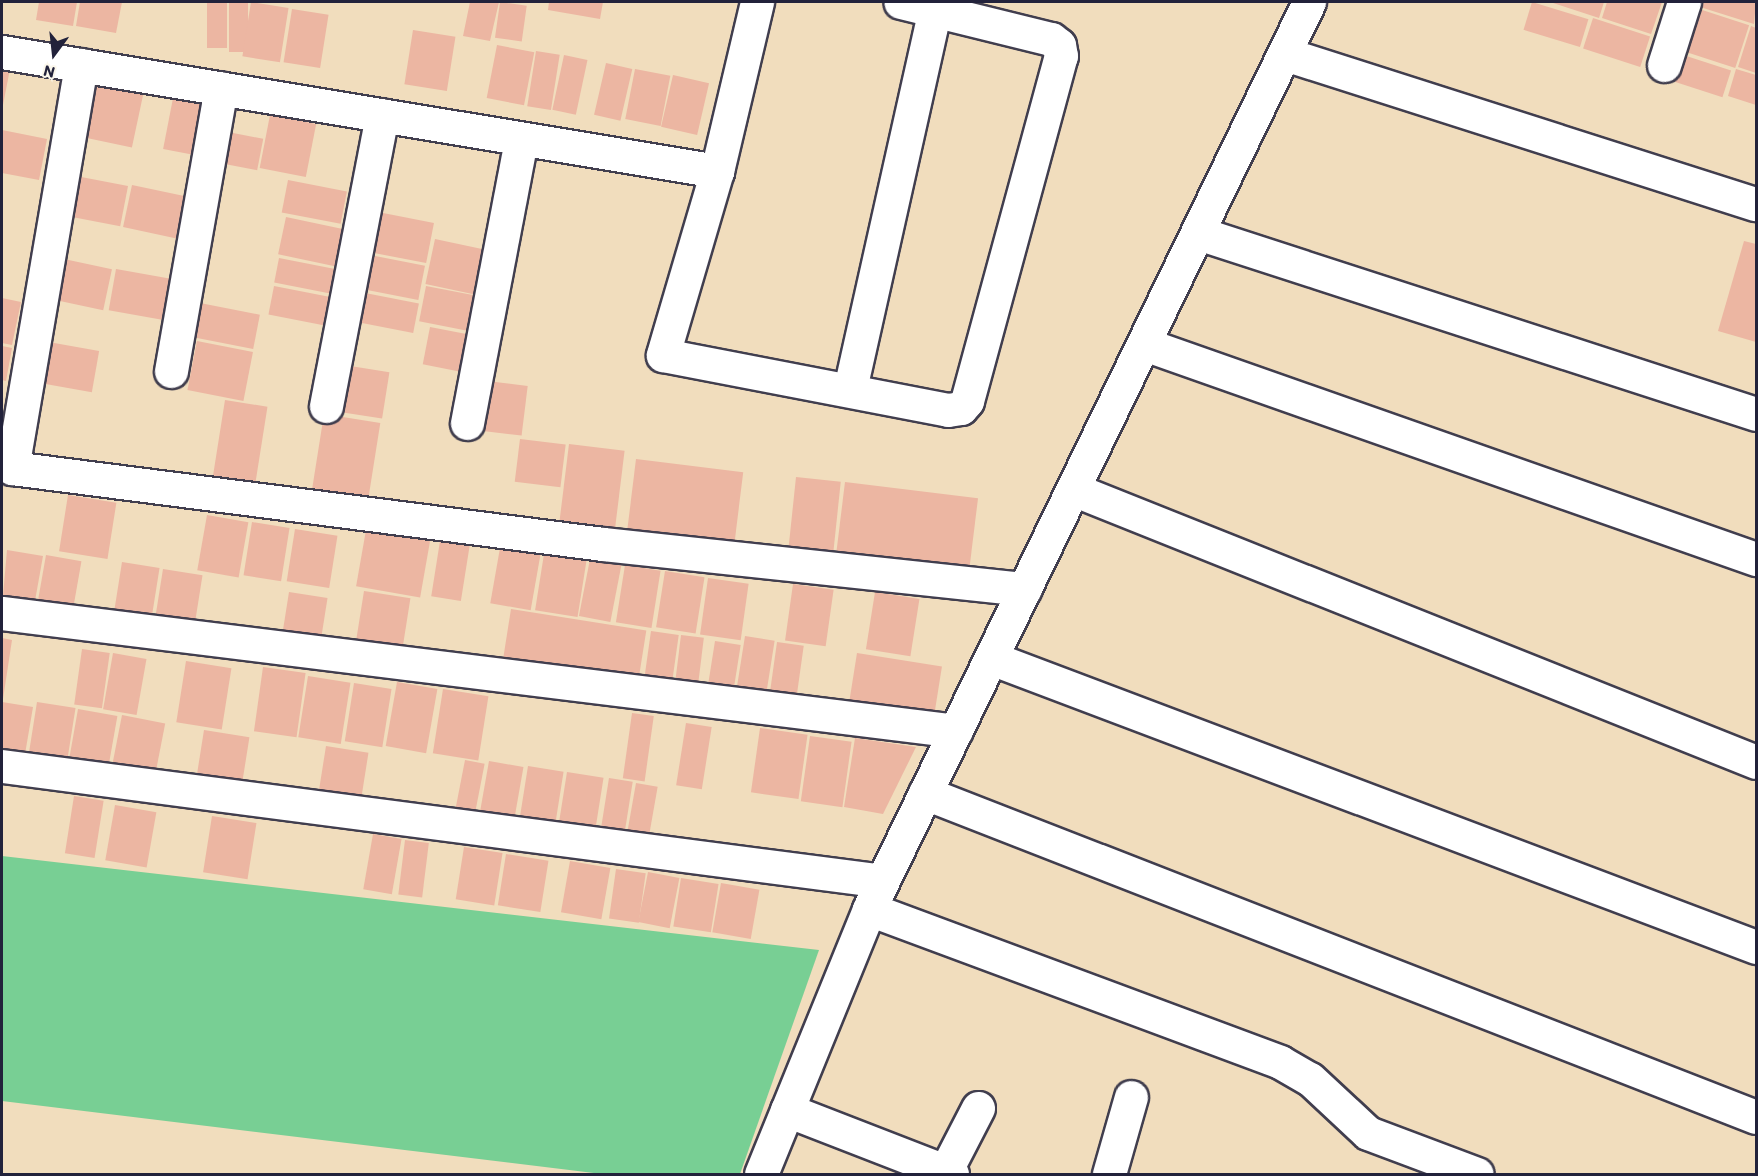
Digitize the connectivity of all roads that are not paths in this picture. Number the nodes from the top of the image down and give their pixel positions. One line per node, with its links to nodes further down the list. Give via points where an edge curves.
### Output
1 (757, 2): 13 (street)
2 (900, 2): 5 (street)
3 (1309, 2): 7 (street)
4 (1684, 2): 9 (street)
5 (935, 10): 18 (street); 18 (street, via 1051,39 1059,45 1061,56 967,401 961,408 948,410)
6 (2, 52): 8 (street)
7 (1285, 54): 14 (street); 15 (street)
8 (81, 65): 10 (street); 24 (street, via 12,468 603,544)
9 (1664, 65)
10 (221, 88): 11 (street); 17 (street)
11 (382, 115): 12 (street); 19 (street)
12 (521, 139): 13 (street); 21 (street)
13 (717, 171): 18 (street, via 663,355)
14 (1756, 204)
15 (1198, 233): 16 (street); 20 (street)
16 (1144, 344): 22 (street); 23 (street)
17 (171, 371)
18 (850, 389)
19 (326, 406)
20 (1756, 414)
21 (467, 423)
22 (1075, 490): 24 (street); 28 (street)
23 (1756, 559)
24 (1025, 589): 26 (street)
25 (2, 613): 27 (street)
26 (991, 658): 27 (street); 32 (street)
27 (956, 731): 30 (street)
28 (1756, 762)
29 (2, 766): 31 (street)
30 (925, 793): 31 (street); 36 (street)
31 (876, 895): 35 (street); 40 (street, via 1280,1062 1310,1079 1368,1132)
32 (1756, 947)
33 (1131, 1096): 39 (street)
34 (978, 1108): 37 (street)
35 (787, 1110): 37 (street); 38 (street)
36 (1756, 1118)
37 (948, 1173)
38 (761, 1174)
39 (1109, 1174)
40 (1477, 1174)

